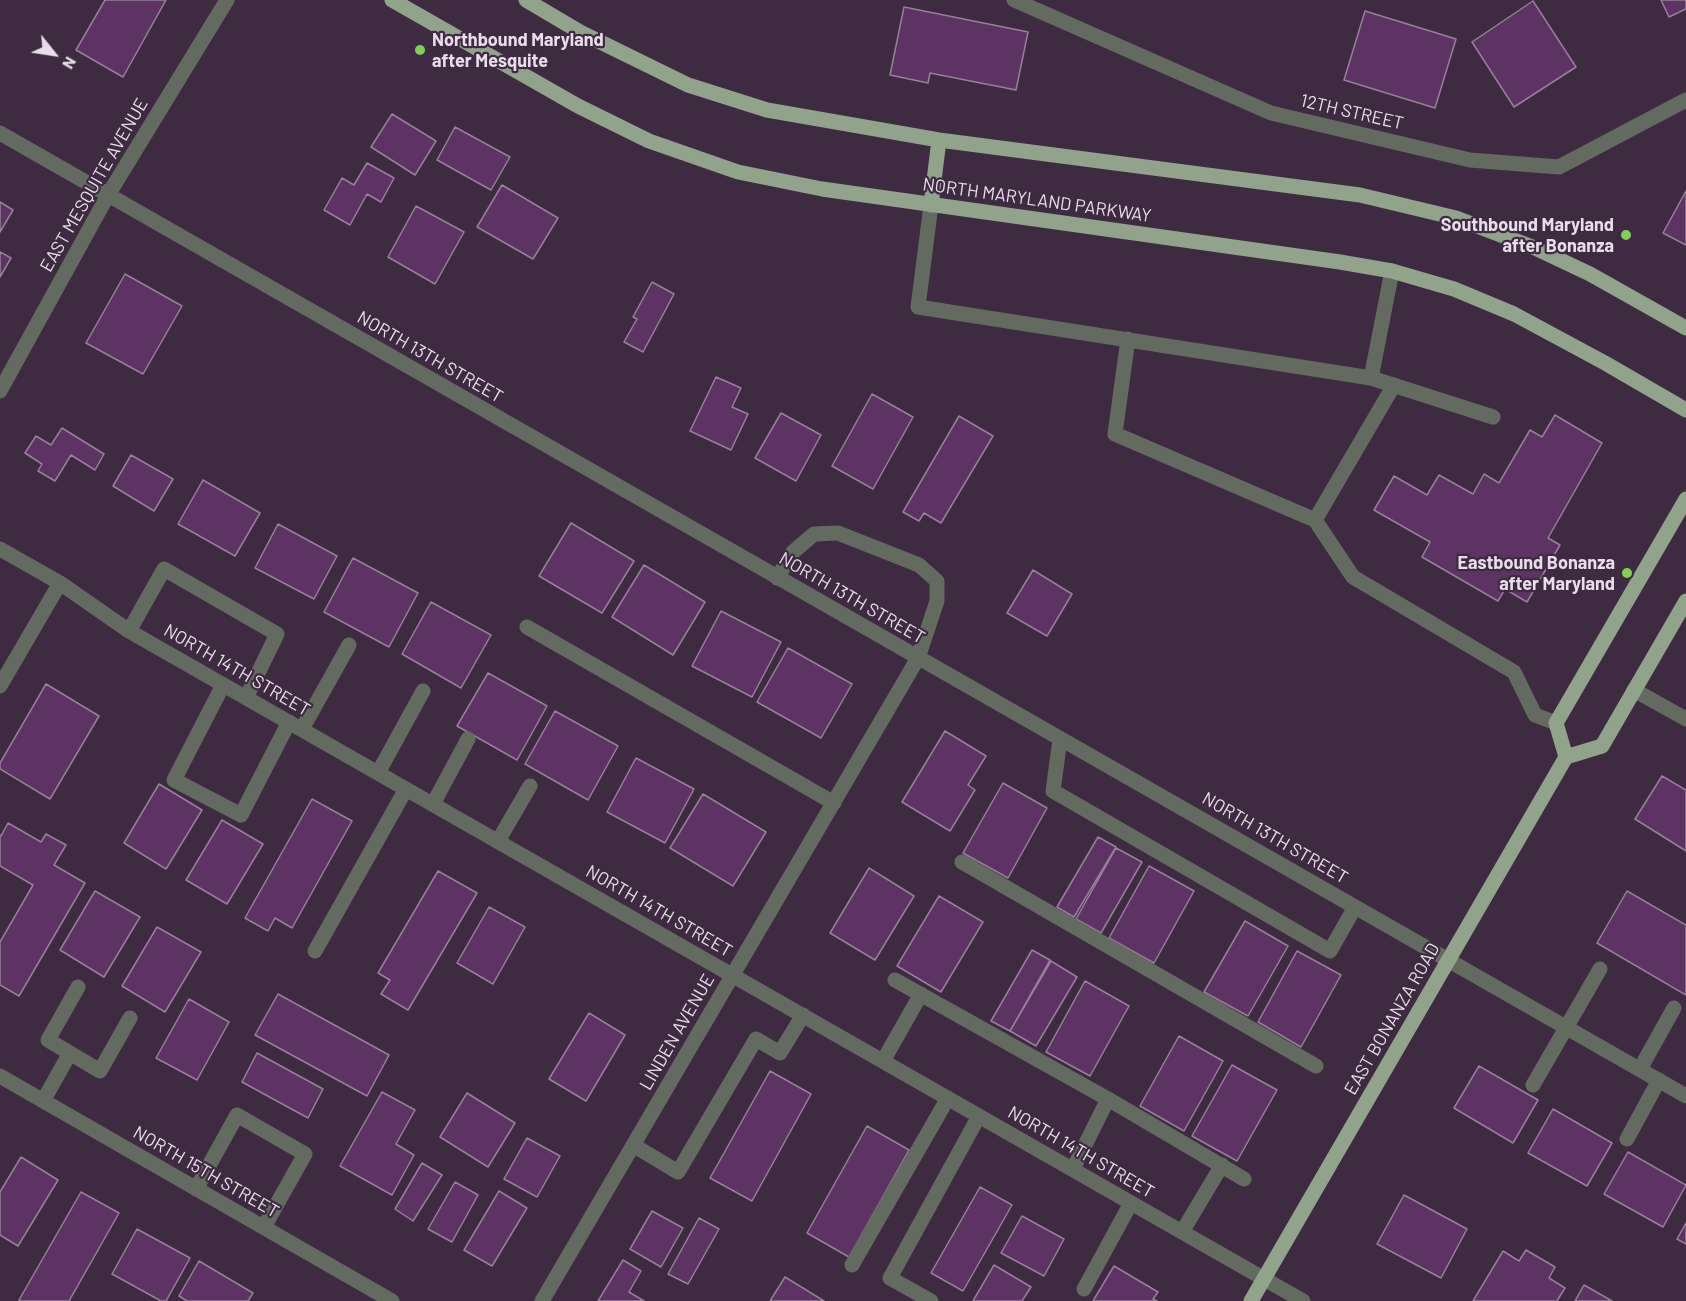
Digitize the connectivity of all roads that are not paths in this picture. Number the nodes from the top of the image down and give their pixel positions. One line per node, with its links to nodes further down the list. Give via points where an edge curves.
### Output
1 (227, 0): 8 (street, EAST MESQUITE AVENUE)
2 (392, 0): 9 (main road, NORTH MARYLAND PARKWAY, via 578,106 649,141 738,172)
3 (526, 0): 7 (main road, via 580,32 688,85 767,110)
4 (1014, 0): 5 (street, 12TH STREET, via 1271,113 1470,160 1559,167)
5 (1686, 100)
6 (0, 133): 8 (street, NORTH 13TH STREET)
7 (939, 140): 9 (main road); 11 (main road, via 1360,195 1456,218 1536,248)
8 (108, 195): 15 (street, EAST MESQUITE AVENUE); 21 (street, NORTH 13TH STREET)
9 (931, 205): 10 (main road, NORTH MARYLAND PARKWAY); 12 (street, via 918,307)
10 (1392, 271): 13 (street); 16 (main road, NORTH MARYLAND PARKWAY, via 1454,289 1514,314)
11 (1686, 328)
12 (1128, 339): 13 (street); 19 (street, via 1115,434)
13 (1371, 378): 14 (street)
14 (1394, 385): 17 (street); 19 (street)
15 (0, 391)
16 (1686, 410)
17 (1493, 417)
18 (1686, 500): 34 (main road)
19 (1315, 520): 34 (street, via 1353,577 1514,672 1535,715)
20 (0, 549): 22 (street, NORTH 14TH STREET)
21 (777, 578): 27 (street, NORTH 13TH STREET); 27 (street, LINDEN AVENUE, via 793,552 814,534 838,533 919,565 937,580 937,601)
22 (60, 583): 25 (street, NORTH 14TH STREET); 29 (street)
23 (1686, 601): 30 (main road)
24 (527, 627): 42 (street)
25 (129, 631): 28 (street, NORTH 14TH STREET); 32 (street, via 164,569 277,634)
26 (349, 645): 35 (street)
27 (918, 658): 37 (street, NORTH 13TH STREET); 42 (street, LINDEN AVENUE)
28 (223, 684): 32 (street, NORTH 14TH STREET); 35 (street, via 174,780 241,815)
29 (0, 686)
30 (1634, 690): 33 (street); 38 (main road, via 1602,746)
31 (423, 691): 39 (street)
32 (246, 698): 35 (street, NORTH 14TH STREET)
33 (1686, 719)
34 (1556, 723): 38 (main road)
35 (296, 726): 39 (street, NORTH 14TH STREET)
36 (468, 739): 43 (street)
37 (1060, 739): 46 (street, NORTH 13TH STREET); 46 (street, via 1053,791 1330,951)
38 (1566, 757): 48 (main road, EAST BONANZA ROAD)
39 (378, 773): 41 (street, NORTH 14TH STREET)
40 (530, 786): 44 (street)
41 (406, 789): 43 (street, NORTH 14TH STREET); 47 (street)
42 (834, 802): 50 (street, LINDEN AVENUE)
43 (433, 804): 44 (street, NORTH 14TH STREET)
44 (498, 841): 50 (street, NORTH 14TH STREET)
45 (962, 862): 60 (street)
46 (1355, 907): 48 (street, NORTH 13TH STREET)
47 (315, 951)
48 (1449, 960): 57 (street, NORTH 13TH STREET); 80 (main road, EAST BONANZA ROAD)
49 (1599, 969): 57 (street)
50 (733, 975): 55 (street, NORTH 14TH STREET); 71 (street, LINDEN AVENUE)
51 (895, 980): 53 (street)
52 (78, 987): 58 (street, via 48,1040)
53 (921, 994): 59 (street); 67 (street)
54 (1674, 1008): 61 (street)
55 (803, 1015): 59 (street, NORTH 14TH STREET); 71 (street, via 780,1053 756,1039 678,1172)
56 (130, 1018): 58 (street, via 100,1071)
57 (1565, 1027): 61 (street, NORTH 13TH STREET); 64 (street)
58 (70, 1053): 68 (street)
59 (883, 1061): 66 (street, NORTH 14TH STREET)
60 (1316, 1066)
61 (1640, 1069): 63 (street, NORTH 13TH STREET)
62 (0, 1076): 68 (street, NORTH 15TH STREET)
63 (1659, 1080): 65 (street, NORTH 13TH STREET); 70 (street)
64 (1533, 1085)
65 (1686, 1096)
66 (948, 1098): 69 (street, NORTH 14TH STREET); 79 (street)
67 (1108, 1099): 72 (street); 73 (street)
68 (43, 1101): 75 (street, NORTH 15TH STREET)
69 (979, 1116): 73 (street, NORTH 14TH STREET); 84 (street, via 890,1278)
70 (1627, 1139)
71 (633, 1145): 83 (street, LINDEN AVENUE)
72 (1222, 1165): 74 (street); 78 (street)
73 (1073, 1169): 76 (street, NORTH 14TH STREET)
74 (1244, 1179)
75 (196, 1189): 77 (street, NORTH 15TH STREET); 77 (street, via 237,1115 305,1154)
76 (1131, 1203): 78 (street, NORTH 14TH STREET); 81 (street)
77 (264, 1227): 82 (street, NORTH 15TH STREET)
78 (1182, 1232): 80 (street, NORTH 14TH STREET)
79 (852, 1265)
80 (1264, 1279): 85 (main road, EAST BONANZA ROAD); 86 (street, NORTH 14TH STREET)
81 (1084, 1289)
82 (392, 1301)
83 (542, 1301)
84 (931, 1301)
85 (1251, 1301)
86 (1303, 1301)

